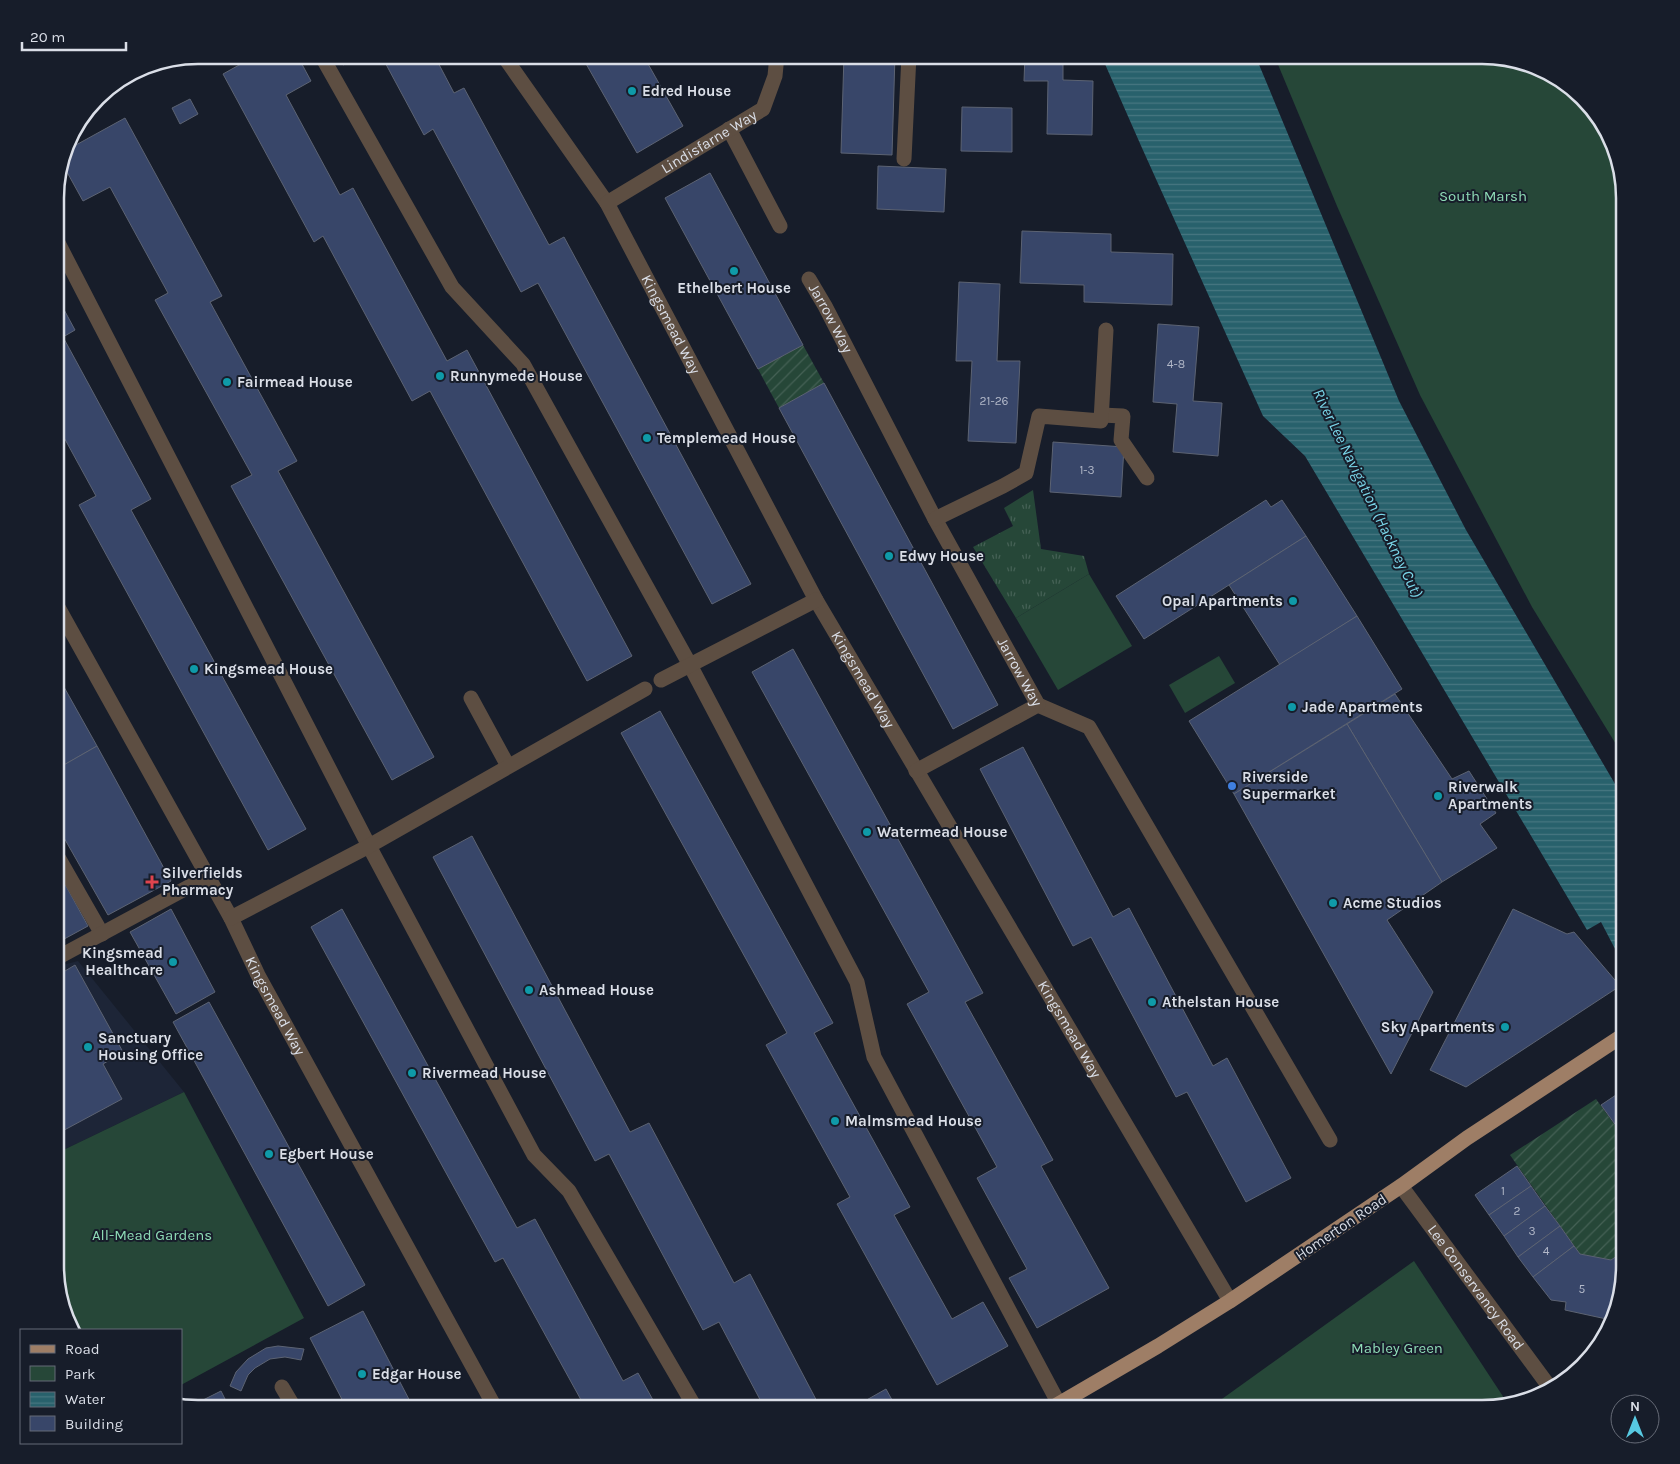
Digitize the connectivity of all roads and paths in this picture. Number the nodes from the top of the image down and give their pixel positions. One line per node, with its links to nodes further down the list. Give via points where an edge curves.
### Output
1 (326, 64): 17 (street, via 452,287 523,364)
2 (509, 64): 7 (street, Kingsmead Way)
3 (776, 64): 5 (street, Lindisfarne Way, via 763,109)
4 (909, 64): 6 (street)
5 (729, 129): 7 (street, Lindisfarne Way); 8 (street)
6 (904, 160)
7 (607, 203): 15 (street, Kingsmead Way)
8 (780, 226)
9 (64, 254): 24 (street)
10 (809, 279): 14 (street, Jarrow Way)
11 (1106, 330): 12 (street)
12 (1101, 415): 13 (street, via 1123,416 1121,440); 14 (street, via 1101,421 1039,416 1026,473)
13 (1147, 478)
14 (936, 519): 21 (street, Jarrow Way)
15 (816, 600): 17 (street); 23 (street, Kingsmead Way)
16 (64, 618): 26 (street, Kingsmead Way)
17 (690, 665): 18 (street); 39 (street, via 857,982 874,1057)
18 (661, 680)
19 (645, 690): 22 (street)
20 (471, 698): 22 (street)
21 (1038, 704): 23 (street, Jarrow Way); 31 (street, via 1090,727)
22 (508, 766): 24 (street)
23 (916, 771): 33 (street, Kingsmead Way)
24 (370, 846): 27 (street); 38 (street, via 534,1155 569,1190)
25 (64, 868): 28 (street)
26 (207, 877): 27 (street, Kingsmead Way); 28 (street)
27 (231, 918): 37 (street, Kingsmead Way, via 258,975)
28 (102, 934): 29 (street)
29 (64, 953)
30 (1616, 1040): 32 (main road, Homerton Road, via 1467,1138)
31 (1330, 1140)
32 (1401, 1186): 33 (main road, Homerton Road); 34 (street, Lee Conservancy Road)
33 (1230, 1301): 40 (main road, Homerton Road)
34 (1547, 1383)
35 (282, 1387): 36 (street)
36 (290, 1400)
37 (491, 1400)
38 (691, 1400)
39 (1052, 1400)
40 (1065, 1400)

